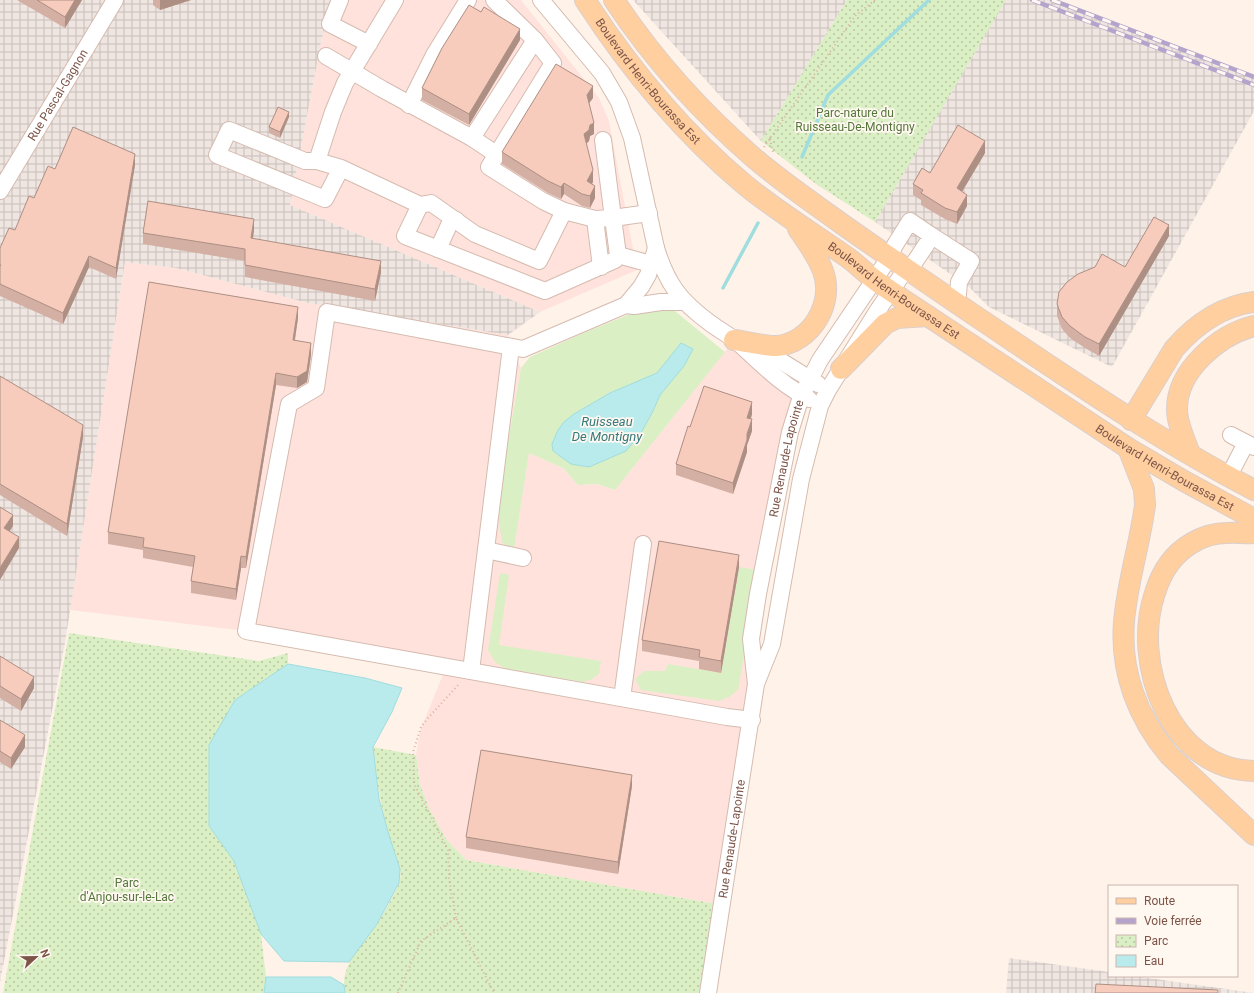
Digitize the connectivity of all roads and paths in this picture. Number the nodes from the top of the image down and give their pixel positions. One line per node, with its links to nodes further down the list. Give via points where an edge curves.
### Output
1 (115, 0): 21 (street, Rue Pascal-Gagnon)
2 (340, 0): 11 (street, via 330,24)
3 (395, 0): 11 (street)
4 (468, 0): 14 (street, via 434,55)
5 (494, 0): 10 (street)
6 (541, 0): 24 (street, via 602,73 620,102 632,138)
7 (585, 0): 28 (main road, Boulevard Henri-Bourassa Est, via 636,72 698,141 746,185)
8 (614, 0): 33 (main road, Boulevard Henri-Bourassa Est, via 659,61 725,132 804,198)
9 (875, 0): 15 (path, via 855,16)
10 (535, 40): 16 (street); 18 (street, via 553,63)
11 (369, 44): 13 (street)
12 (326, 56): 13 (street)
13 (353, 72): 14 (street); 19 (street, via 345,83 333,112)
14 (409, 104): 16 (street)
15 (774, 134)
16 (472, 138): 18 (street)
17 (602, 140): 25 (street)
18 (496, 154): 23 (street, via 488,166 543,201)
19 (317, 161): 20 (street); 20 (street, via 305,161 229,130 217,155 325,198)
20 (341, 168): 22 (street)
21 (0, 190)
22 (420, 205): 27 (street, via 430,203); 31 (street, via 405,236)
23 (564, 211): 26 (street); 34 (street)
24 (649, 213): 25 (street); 30 (street)
25 (613, 218): 26 (street); 32 (street)
26 (595, 219): 36 (street)
27 (456, 220): 31 (street, via 449,225); 34 (street, via 475,234)
28 (792, 220): 38 (main road, Boulevard Henri-Bourassa Est, via 845,255); 46 (main road, via 815,253 824,272 827,290 821,312 811,329 796,341 776,346)
29 (932, 236): 33 (street, Rue Renaude-Lapointe, via 910,221); 37 (street, Rue Renaude-Lapointe, via 914,263); 41 (street, via 971,261 959,282)
30 (656, 248): 35 (street); 40 (street, via 661,265)
31 (438, 249): 39 (street)
32 (618, 255): 35 (street); 36 (street, via 615,260)
33 (890, 258): 37 (main road, Boulevard Henri-Bourassa Est); 38 (street, Rue Renaude-Lapointe)
34 (539, 261): 39 (street)
35 (652, 264): 43 (street, via 641,287)
36 (601, 267): 39 (street, via 545,291)
37 (906, 269): 38 (street, Rue Renaude-Lapointe); 41 (main road, Boulevard Henri-Bourassa Est)
38 (883, 285): 44 (main road, Boulevard Henri-Bourassa Est); 48 (street, Rue Renaude-Lapointe); 49 (street, Rue Renaude-Lapointe, via 824,355)
39 (537, 288)
40 (684, 302): 43 (street); 46 (street)
41 (955, 302): 53 (main road, Boulevard Henri-Bourassa Est)
42 (1254, 302): 53 (main road, via 1212,316 1183,340 1174,349)
43 (626, 305): 47 (street, via 523,350)
44 (928, 316): 48 (main road, via 897,318 885,324); 56 (main road, Boulevard Henri-Bourassa Est)
45 (1254, 326): 57 (main road, via 1220,341 1196,364 1183,384 1177,410)
46 (734, 340): 49 (street, via 776,358); 51 (street)
47 (511, 347): 65 (street); 67 (street, via 327,312 316,388 289,404 246,631)
48 (841, 370): 50 (street, Rue Renaude-Lapointe)
49 (810, 378): 50 (street); 51 (street, Rue Renaude-Lapointe)
50 (828, 390): 52 (street, Rue Renaude-Lapointe)
51 (802, 395): 52 (street); 59 (street, Rue Renaude-Lapointe, via 790,432)
52 (820, 406): 60 (street, Rue Renaude-Lapointe)
53 (1131, 420): 57 (main road, Boulevard Henri-Bourassa Est)
54 (1231, 435): 55 (street)
55 (1250, 445): 58 (street)
56 (1128, 448): 62 (main road, Boulevard Henri-Bourassa Est); 72 (main road, via 1144,489 1145,505 1124,623 1125,659 1130,684 1145,721 1159,743)
57 (1190, 454): 61 (main road, Boulevard Henri-Bourassa Est)
58 (1233, 468)
59 (781, 475): 60 (street); 68 (street, Rue Renaude-Lapointe, via 751,640)
60 (801, 480): 68 (street, Rue Renaude-Lapointe, via 772,644)
61 (1254, 490)
62 (1254, 519)
63 (1254, 533): 71 (main road, via 1208,536 1191,544 1175,557 1167,566 1157,586 1150,610 1148,638 1150,667 1159,696 1180,733 1198,751 1217,763)
64 (643, 544): 69 (street)
65 (486, 550): 66 (street); 67 (street)
66 (523, 558)
67 (471, 671): 69 (street); 73 (path, via 420,727 413,752 414,784 448,850 449,879)
68 (756, 684): 70 (street, Rue Renaude-Lapointe)
69 (622, 698): 70 (street)
70 (752, 720): 76 (street, Rue Renaude-Lapointe)
71 (1254, 771)
72 (1254, 835)
73 (456, 918): 74 (path, via 421,941); 75 (path)
74 (398, 993)
75 (494, 993)
76 (708, 993)

